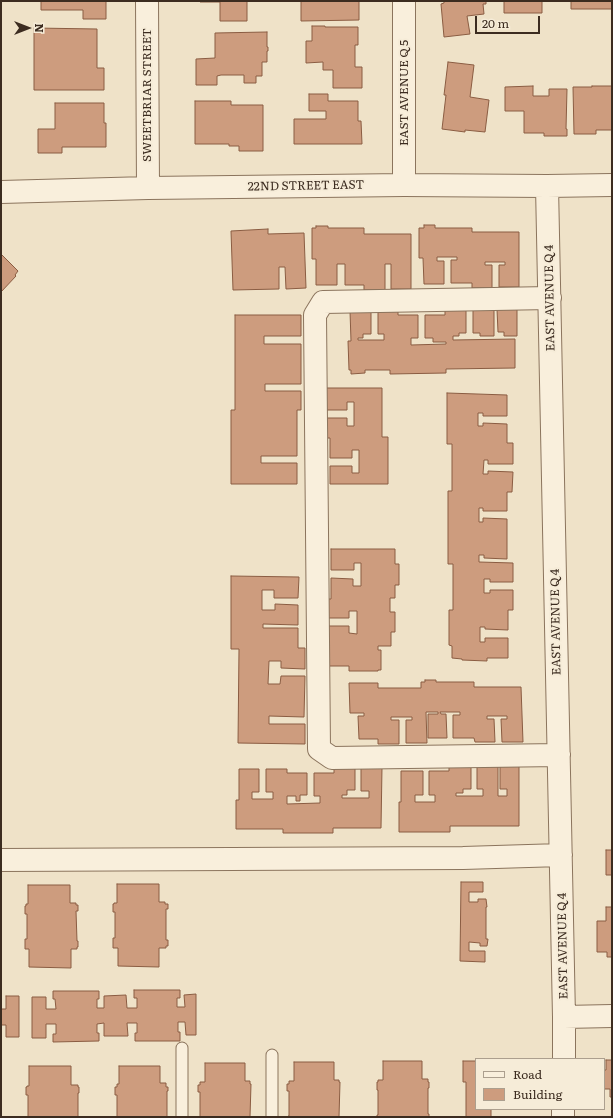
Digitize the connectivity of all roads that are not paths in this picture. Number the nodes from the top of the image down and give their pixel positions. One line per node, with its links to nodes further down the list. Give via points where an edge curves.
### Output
1 (147, 1): 6 (street, SWEETBRIAR STREET)
2 (404, 1): 3 (street, EAST AVENUE Q 5)
3 (404, 185): 5 (street, 22ND STREET EAST); 6 (street, 22ND STREET EAST)
4 (612, 185): 5 (street, 22ND STREET EAST)
5 (547, 186): 8 (street, EAST AVENUE Q 4)
6 (148, 188): 7 (street, 22ND STREET EAST)
7 (1, 192)
8 (550, 298): 9 (street, EAST AVENUE Q 4); 9 (street, via 323,302 315,315 319,749 332,758)
9 (559, 756): 10 (street, EAST AVENUE Q 4)
10 (561, 855): 11 (street, via 463,858); 12 (street, EAST AVENUE Q 4)
11 (1, 860)
12 (564, 1016): 13 (street); 16 (street, EAST AVENUE Q 4)
13 (612, 1016)
14 (182, 1048): 17 (lane)
15 (272, 1055): 18 (lane)
16 (564, 1058)
17 (182, 1117)
18 (272, 1117)

